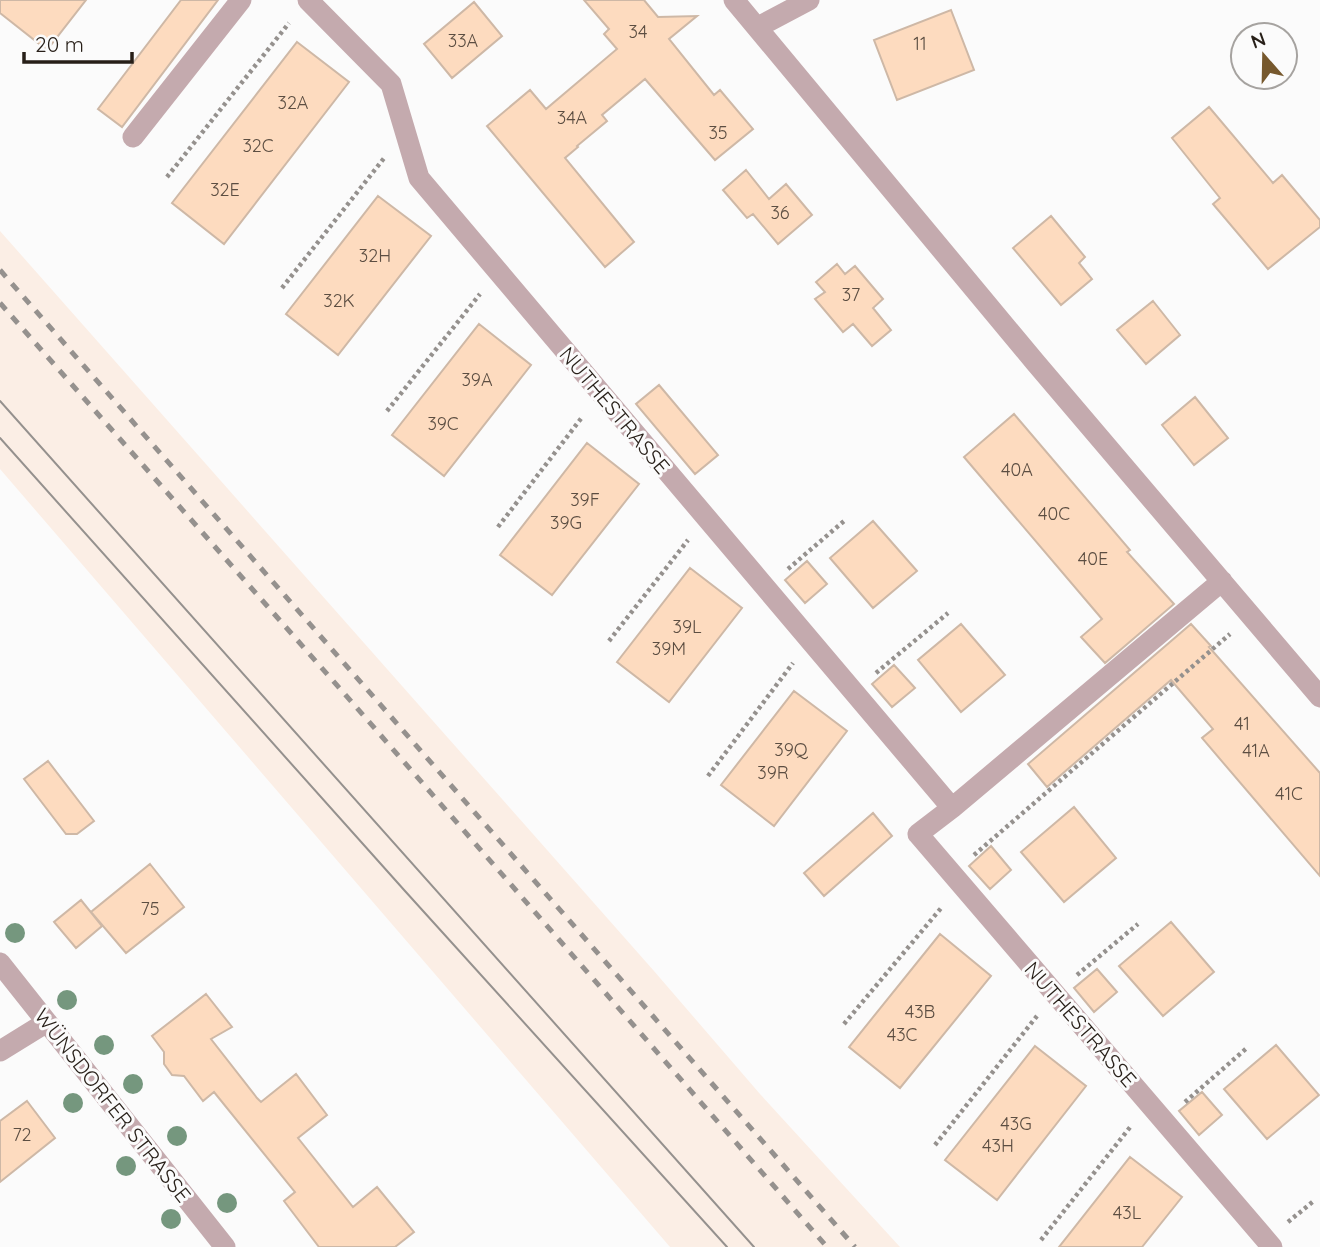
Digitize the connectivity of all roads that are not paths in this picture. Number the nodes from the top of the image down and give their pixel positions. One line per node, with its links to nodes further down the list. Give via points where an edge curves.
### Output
1 (241, 0): 6 (street)
2 (307, 0): 9 (street, NUTHESTRASSE, via 391,83 419,178)
3 (734, 0): 5 (street)
4 (809, 0): 5 (street)
5 (758, 27): 7 (street)
6 (133, 137)
7 (1222, 581): 8 (street); 9 (street, NUTHESTRASSE)
8 (1320, 697)
9 (952, 808): 14 (street, NUTHESTRASSE, via 918,834)
10 (0, 963): 11 (street, WÜNSDORFER STRASSE)
11 (47, 1023): 12 (street); 13 (street, WÜNSDORFER STRASSE)
12 (0, 1051)
13 (225, 1247)
14 (1272, 1247)

